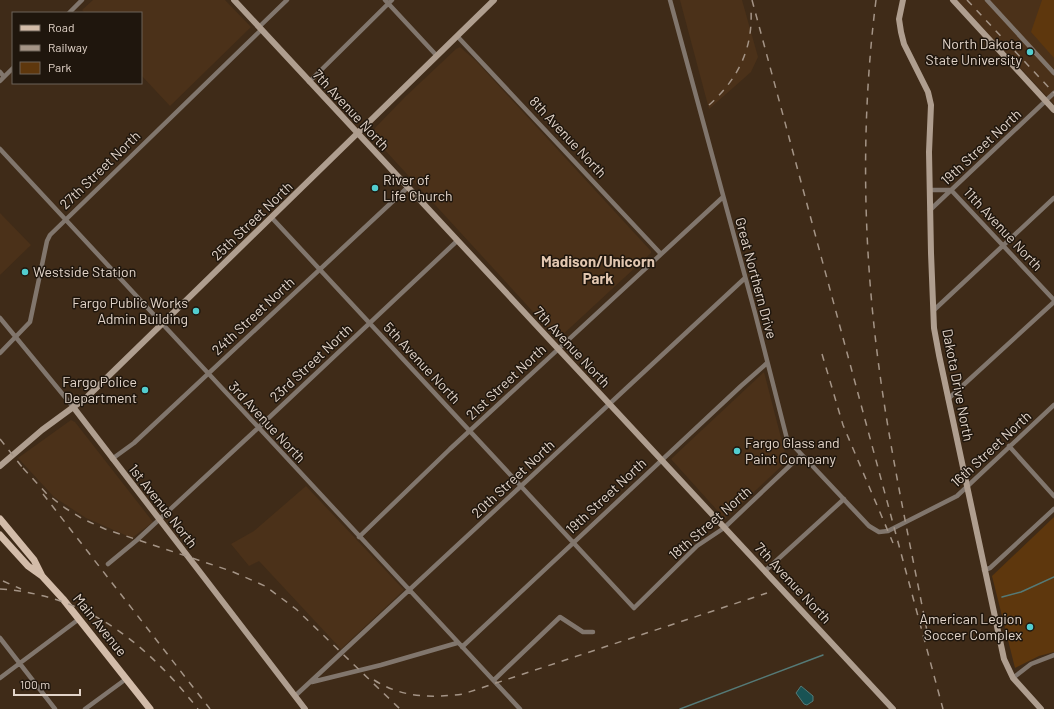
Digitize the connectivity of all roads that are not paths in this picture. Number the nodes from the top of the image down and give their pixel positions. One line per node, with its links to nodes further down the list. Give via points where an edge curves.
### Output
1 (82, 0): 10 (street)
2 (234, 0): 11 (street, 7th Avenue North)
3 (287, 0): 11 (street, 27th Street North)
4 (494, 0): 12 (street, 25th Street North)
5 (670, 0): 28 (street, Great Northern Drive)
6 (903, 0): 26 (street, Dakota Drive North, via 899,19 904,44 928,92 931,105)
7 (953, 0): 21 (street)
8 (987, 0): 16 (street)
9 (388, 1): 13 (street); 19 (street)
10 (70, 12)
11 (260, 29): 19 (street, 7th Avenue North); 32 (street, 27th Street North)
12 (457, 36): 13 (street, 25th Street North); 35 (street, 8th Avenue North)
13 (436, 56): 23 (street, 25th Street North)
14 (12, 69): 17 (street)
15 (0, 72): 17 (street)
16 (1054, 73)
17 (4, 76): 18 (street)
18 (0, 81)
19 (309, 82): 23 (street, 7th Avenue North)
20 (1054, 93): 21 (street, 19th Street North)
21 (1046, 101): 22 (street); 27 (street, 19th Street North)
22 (1054, 110)
23 (357, 134): 25 (street, 7th Avenue North); 31 (street, 25th Street North)
24 (0, 148): 32 (street, 3rd Avenue North)
25 (407, 188): 33 (street, 7th Avenue North); 36 (street, 24th Street North)
26 (930, 190): 27 (street, 11th Avenue North); 30 (street, Dakota Drive North)
27 (951, 190): 30 (street, 19th Street North); 34 (street, 11th Avenue North)
28 (723, 197): 35 (street, 21st Street North); 37 (street, Great Northern Drive)
29 (1054, 198): 34 (street)
30 (930, 210): 39 (street, Dakota Drive North)
31 (272, 218): 36 (street, 5th Avenue North); 42 (street, 25th Street North)
32 (65, 219): 42 (street, 3rd Avenue North); 43 (street, 27th Street North, via 47,241 33,315)
33 (457, 241): 41 (street, 23rd Street North); 44 (street, 7th Avenue North)
34 (1003, 245): 38 (street, 11th Avenue North); 39 (street)
35 (661, 254): 44 (street, 21st Street North)
36 (320, 269): 41 (street, 5th Avenue North); 47 (street, 24th Street North)
37 (745, 278): 46 (street, Great Northern Drive); 49 (street, 20th Street North)
38 (1054, 301): 48 (street)
39 (934, 310): 48 (street, Dakota Drive North, via 934,328)
40 (0, 318): 43 (street, 1st Avenue North)
41 (370, 323): 52 (street, 23rd Street North); 53 (street, 5th Avenue North)
42 (162, 324): 47 (street, 3rd Avenue North); 51 (street, 25th Street North)
43 (15, 338): 45 (street, 27th Street North); 51 (street, 1st Avenue North)
44 (558, 349): 49 (street, 7th Avenue North); 53 (street, 21st Street North)
45 (0, 353)
46 (767, 363): 55 (street, Great Northern Drive, via 787,439); 57 (street, 19th Street North)
47 (208, 374): 52 (street, 3rd Avenue North); 56 (street, 24th Street North, via 134,443)
48 (948, 399): 60 (street, Dakota Drive North)
49 (609, 404): 57 (street, 7th Avenue North); 59 (street, 20th Street North)
50 (1054, 405): 54 (street, 16th Street North)
51 (74, 408): 56 (street, 1st Avenue North); 58 (street, 25th Street North)
52 (258, 428): 65 (street, 23rd Street North); 69 (street, 3rd Avenue North)
53 (470, 431): 59 (street, 5th Avenue North); 69 (street, 21st Street North)
54 (1009, 446): 60 (street, 16th Street North); 61 (street)
55 (802, 455): 62 (street, Great Northern Drive); 66 (street, 18th Street North)
56 (112, 459): 65 (street, 1st Avenue North)
57 (661, 460): 66 (street, 7th Avenue North); 70 (street, 19th Street North)
58 (0, 466)
59 (521, 486): 70 (street, 5th Avenue North); 75 (street, 20th Street North)
60 (966, 486): 67 (street, 16th Street North, via 957,496 906,523 888,531); 72 (street, Dakota Drive North)
61 (1054, 496)
62 (844, 499): 67 (street, Great Northern Drive); 73 (street)
63 (1054, 509): 72 (street, via 990,568)
64 (0, 519): 74 (main road, Main Avenue, via 34,560)
65 (158, 519): 71 (street, 23rd Street North); 89 (street, 1st Avenue North)
66 (724, 528): 73 (street, 7th Avenue North); 76 (street, 18th Street North, via 697,546)
67 (875, 530)
68 (0, 536): 74 (main road, Main Avenue, via 28,566)
69 (359, 537): 75 (street, 3rd Avenue North)
70 (573, 542): 76 (street, 5th Avenue North); 81 (street, 19th Street North)
71 (108, 564)
72 (984, 570): 85 (street, Dakota Drive North, via 1004,659)
73 (765, 571): 95 (street, 7th Avenue North)
74 (42, 576): 77 (main road, Main Avenue)
75 (409, 591): 80 (street, 3rd Avenue North); 88 (street, 20th Street North)
76 (634, 608)
77 (79, 619): 83 (street); 86 (main road, Main Avenue)
78 (592, 632): 87 (street, via 583,632 560,618)
79 (0, 638): 83 (street)
80 (457, 642): 81 (street, 3rd Avenue North); 88 (street, via 381,665)
81 (462, 647): 87 (street, 3rd Avenue North)
82 (1054, 655): 85 (street, via 1031,664)
83 (20, 663): 84 (street); 90 (street)
84 (0, 678)
85 (1013, 678): 96 (street)
86 (126, 679): 91 (street); 92 (main road, Main Avenue)
87 (494, 680): 94 (street, 3rd Avenue North)
88 (310, 682): 89 (street, 20th Street North)
89 (295, 696): 93 (street, 1st Avenue North)
90 (55, 709)
91 (85, 709)
92 (150, 709)
93 (305, 709)
94 (520, 709)
95 (893, 709)
96 (1041, 709)

